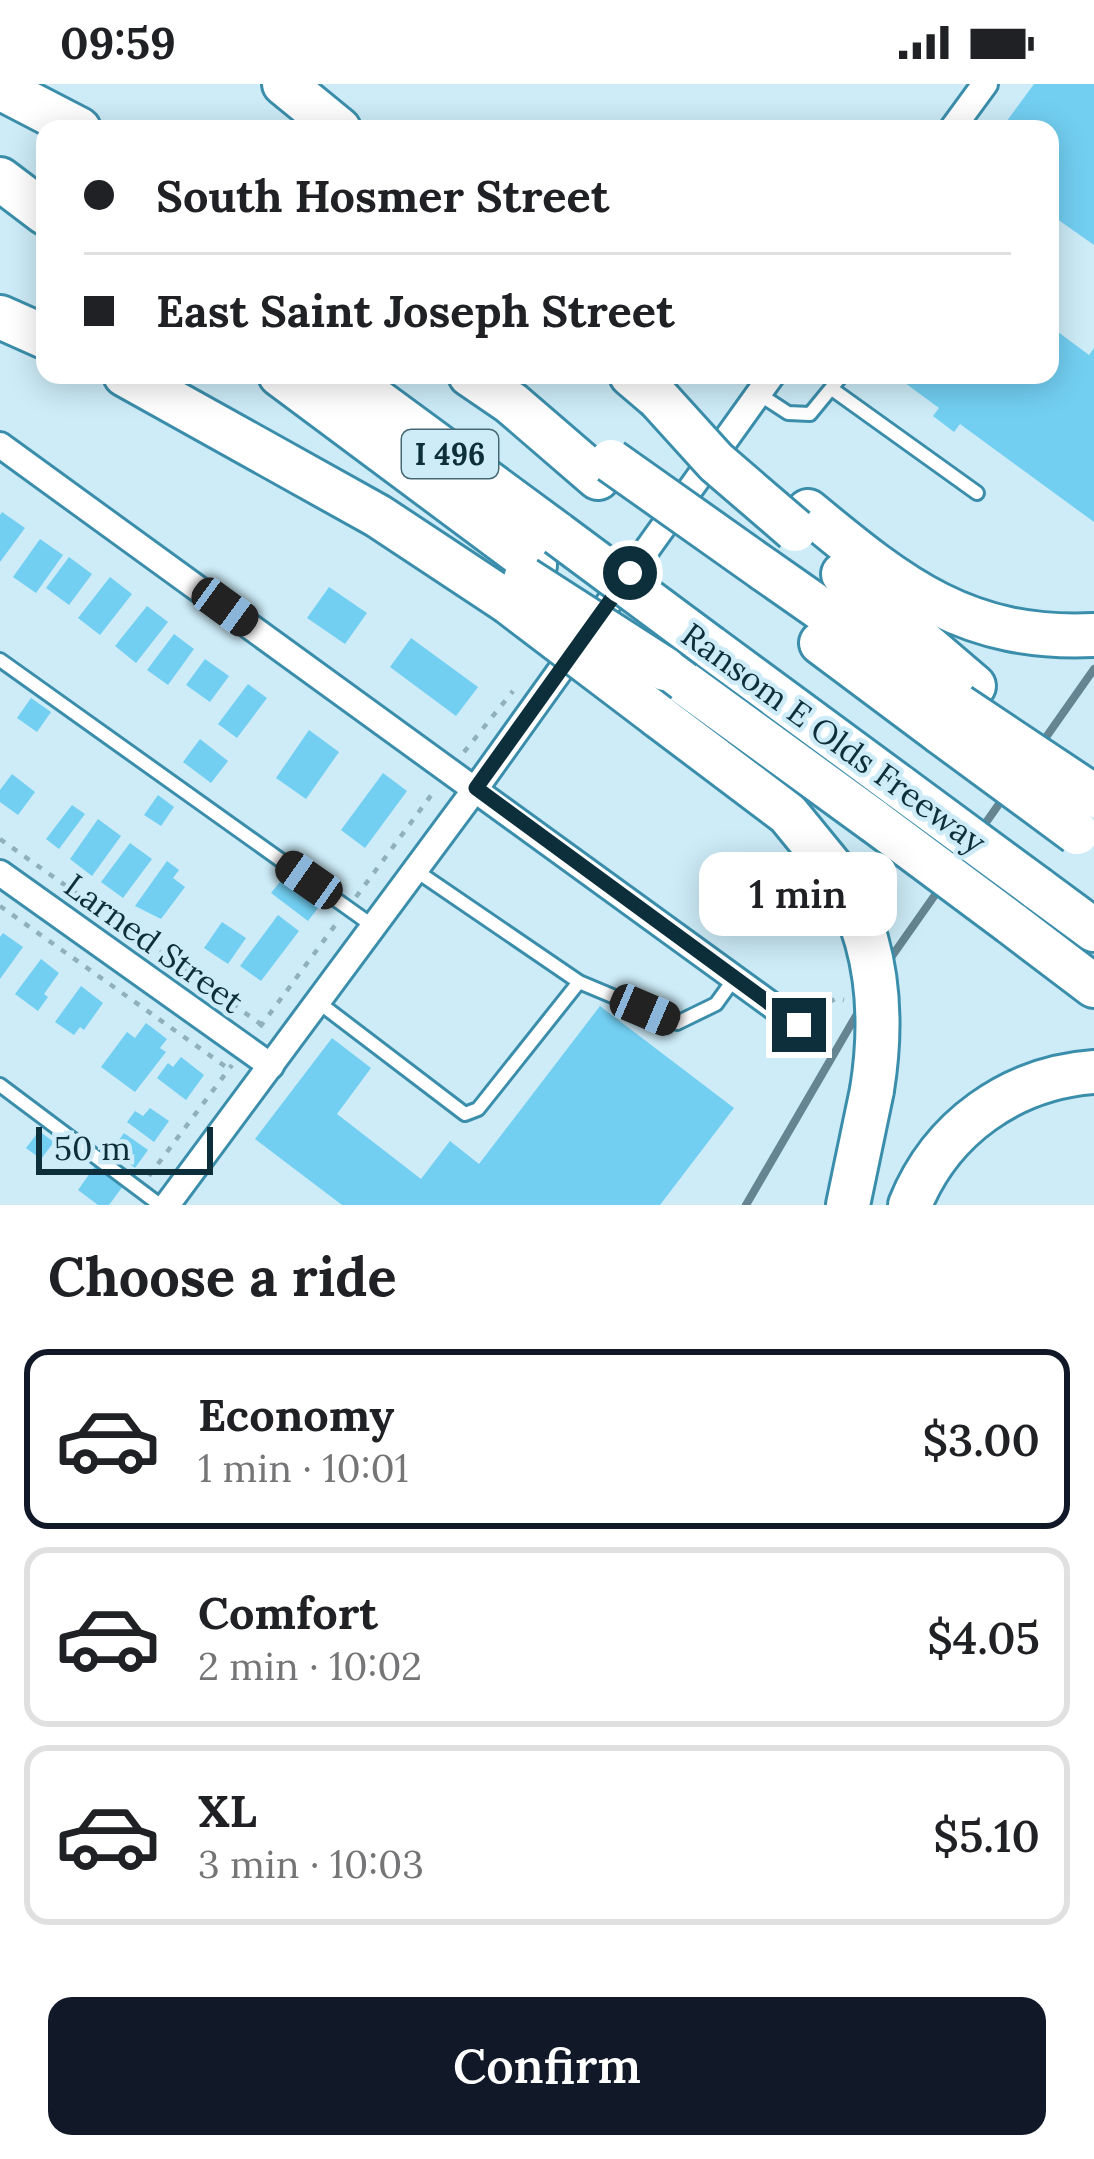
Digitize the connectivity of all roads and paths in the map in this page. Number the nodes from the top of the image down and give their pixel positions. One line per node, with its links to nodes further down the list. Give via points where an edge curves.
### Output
1 (284, 84): 5 (highway)
2 (985, 84): 6 (street)
3 (2, 89): 4 (highway)
4 (62, 120)
5 (328, 120)
6 (959, 120)
7 (0, 175): 8 (highway); 9 (highway)
8 (36, 190)
9 (36, 205)
10 (0, 317): 11 (highway)
11 (36, 333)
12 (140, 384): 24 (highway, via 378,516)
13 (160, 384): 24 (highway, via 340,464)
14 (292, 384): 24 (highway)
15 (351, 384): 24 (highway, Ransom E Olds Freeway / I 496)
16 (483, 384): 28 (highway, Ransom E Olds Freeway / I 496, via 758,580)
17 (766, 384): 20 (lane, via 800,415); 30 (street)
18 (835, 384): 20 (lane)
19 (644, 387): 23 (highway, bridge, via 716,462)
20 (832, 388): 22 (lane)
21 (0, 445): 30 (street)
22 (977, 494)
23 (802, 521): 25 (highway, via 963,616 1016,631); 28 (highway)
24 (532, 570): 27 (highway, bridge); 37 (highway, Ransom E Olds Freeway / I 496, bridge, via 710,646)
25 (1094, 635)
26 (0, 660): 36 (lane)
27 (669, 689): 40 (highway, bridge, via 874,821); 50 (highway, bridge, via 788,814 854,907 875,974 878,1032)
28 (958, 708): 29 (highway); 31 (highway, Ransom E Olds Freeway / I 496, bridge)
29 (1094, 783)
30 (476, 788): 33 (street); 38 (street)
31 (1088, 824)
32 (0, 839): 43 (path)
33 (415, 870): 36 (street); 39 (lane)
34 (0, 873): 45 (street, Larned Street)
35 (0, 906): 46 (path)
36 (374, 926): 42 (street)
37 (1094, 930)
38 (735, 978): 39 (lane, via 716,1004 677,1023); 44 (street)
39 (580, 982): 42 (lane, via 478,1109 465,1114)
40 (1094, 986)
41 (850, 1001): 44 (path, via 821,1004)
42 (318, 1002): 45 (street)
43 (262, 1025)
44 (799, 1025)
45 (271, 1066): 49 (street)
46 (229, 1069)
47 (1094, 1072): 51 (highway, via 1032,1085 985,1109 939,1153)
48 (0, 1085): 49 (lane)
49 (164, 1205)
50 (848, 1205)
51 (910, 1205)

